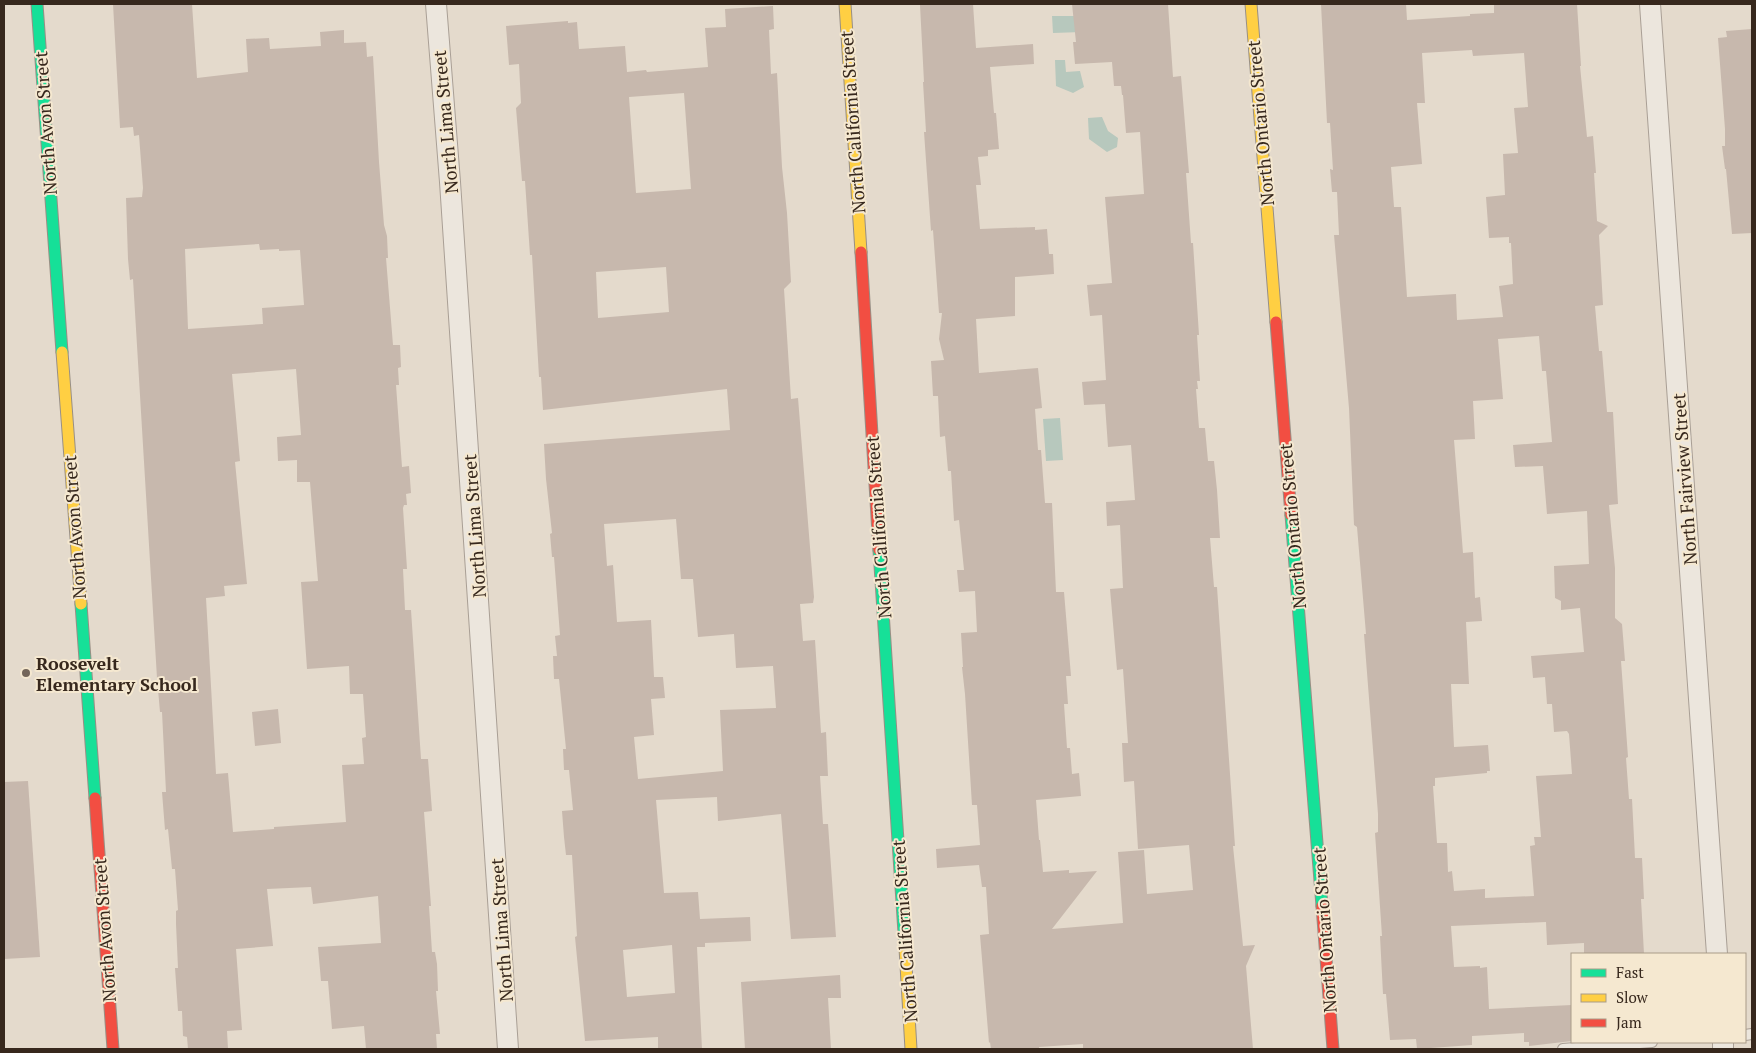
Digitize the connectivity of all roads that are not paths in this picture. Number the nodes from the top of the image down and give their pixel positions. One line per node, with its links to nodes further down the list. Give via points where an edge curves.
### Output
1 (37, 4): 8 (street, North Avon Street)
2 (436, 4): 9 (street, North Lima Street)
3 (845, 4): 10 (street, North California Street)
4 (1251, 4): 11 (street, North Ontario Street)
5 (1650, 4): 6 (street, North Fairview Street)
6 (1717, 953)
7 (1639, 1043): 12 (lane)
8 (113, 1049)
9 (508, 1049)
10 (912, 1049)
11 (1333, 1049)
12 (1563, 1049)

